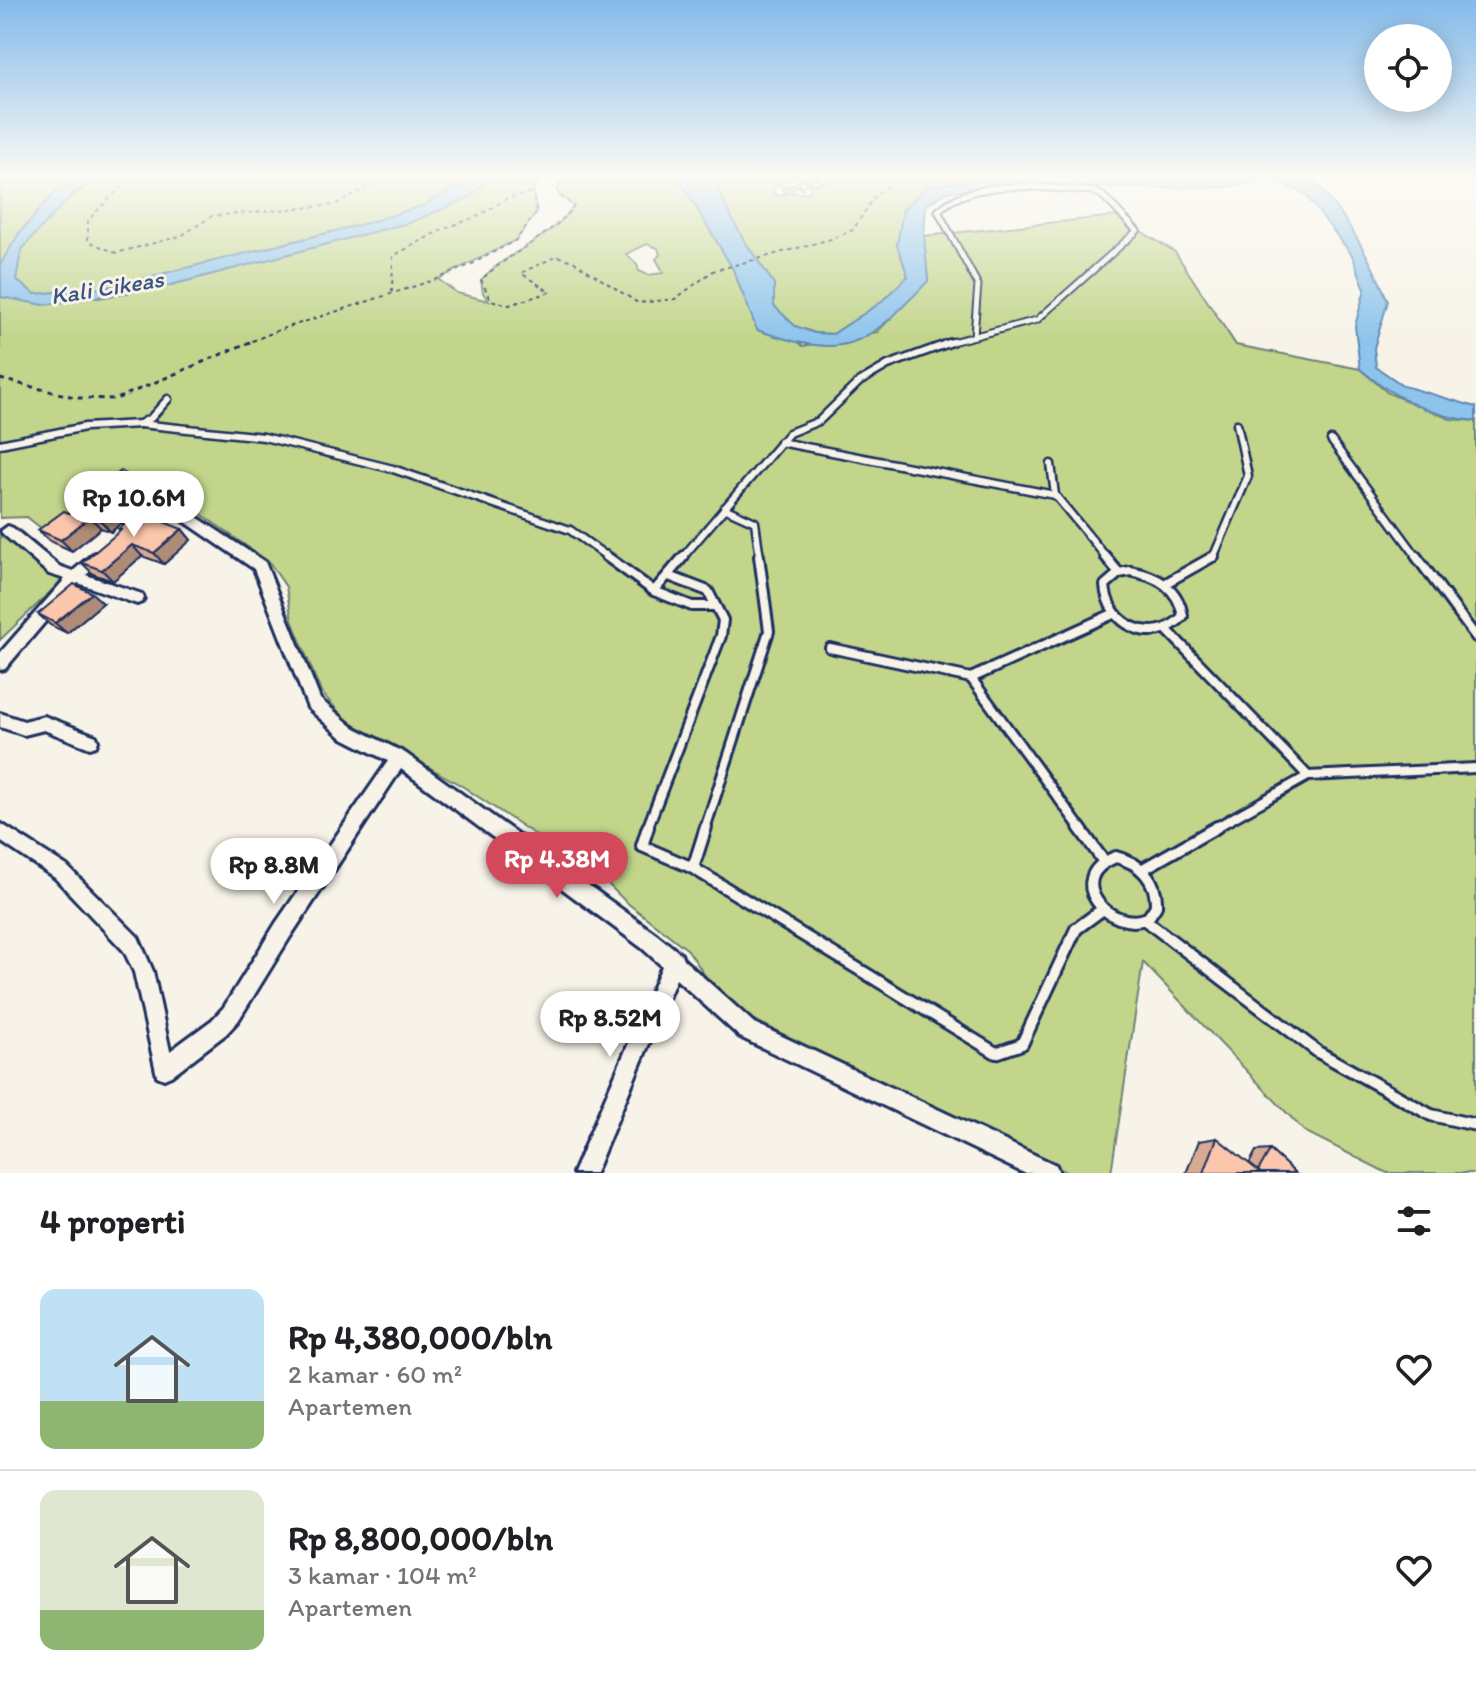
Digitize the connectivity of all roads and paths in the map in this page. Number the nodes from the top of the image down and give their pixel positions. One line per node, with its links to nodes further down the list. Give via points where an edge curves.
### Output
1 (88, 230): 2 (path, via 88,241 116,253)
2 (191, 230)
3 (442, 230): 9 (path, via 393,256)
4 (524, 230): 9 (path, via 516,240 437,279)
5 (549, 230): 6 (path, via 496,263 481,280 491,302 514,306 550,292 521,273 557,256 638,303 675,299 713,271)
6 (853, 230)
7 (948, 230): 10 (lane, via 978,285)
8 (1136, 230): 10 (lane, via 1037,320)
9 (392, 292): 11 (path, via 279,330 116,399 78,398)
10 (974, 335): 16 (lane, via 888,365 859,382 819,421)
11 (0, 379)
12 (168, 399): 13 (lane)
13 (140, 424): 17 (lane, via 85,427); 26 (lane, via 264,437 393,469 570,530)
14 (1237, 424): 25 (lane, via 1248,476 1213,558)
15 (1331, 440): 31 (lane)
16 (780, 442): 19 (lane); 20 (lane)
17 (0, 444)
18 (1051, 464): 19 (lane)
19 (1055, 495): 22 (lane)
20 (724, 508): 23 (lane); 42 (lane, via 755,522 769,631)
21 (8, 531): 24 (street, via 54,570)
22 (1119, 573): 25 (lane, via 1142,573); 29 (lane, via 1105,585 1106,605)
23 (669, 576): 26 (lane); 28 (lane, via 708,591)
24 (74, 578): 27 (street); 33 (street); 37 (street, via 162,500 260,566 314,703 347,732)
25 (1166, 583): 30 (lane, via 1182,604 1183,616)
26 (654, 591): 28 (lane, via 694,607)
27 (137, 598)
28 (715, 606): 42 (lane, via 723,620 721,636 642,846)
29 (1113, 614): 30 (lane, via 1139,630); 34 (lane)
30 (1168, 631): 39 (lane)
31 (1476, 637)
32 (830, 648): 34 (lane)
33 (0, 664)
34 (971, 678): 41 (lane)
35 (0, 720): 36 (street, via 24,728 44,723)
36 (90, 741)
37 (399, 758): 40 (street, via 231,1014 164,1069 143,971 131,944 61,872); 46 (street)
38 (1476, 768): 39 (lane)
39 (1308, 776): 43 (lane)
40 (0, 831)
41 (1102, 859): 43 (lane, via 1130,860); 44 (lane, via 1089,880)
42 (693, 868): 44 (lane, via 996,1053 1022,1044 1076,929)
43 (1143, 869): 45 (lane, via 1157,898)
44 (1103, 909): 45 (lane, via 1131,923)
45 (1145, 920): 47 (lane, via 1318,1052 1431,1115)
46 (674, 961): 48 (street); 49 (street, via 747,1030)
47 (1476, 1125)
48 (584, 1173)
49 (1048, 1173)

